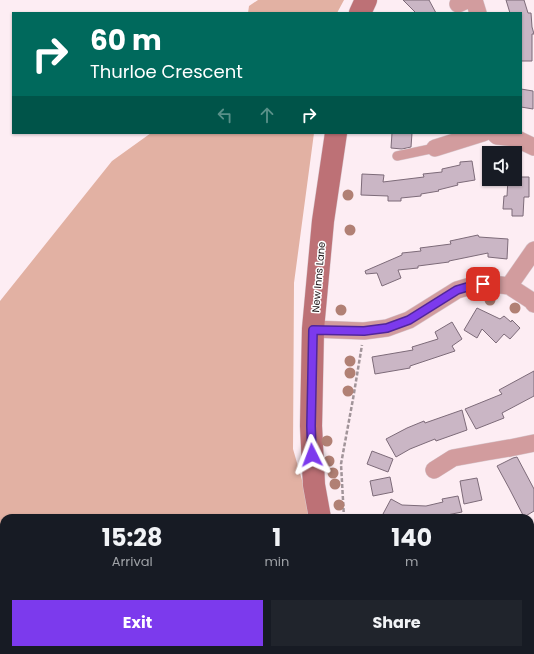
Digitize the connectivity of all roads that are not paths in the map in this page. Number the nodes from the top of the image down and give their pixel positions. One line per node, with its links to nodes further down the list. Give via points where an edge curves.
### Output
1 (366, 0): 3 (street)
2 (467, 1): 4 (street)
3 (360, 12)
4 (477, 12)
5 (336, 134): 14 (street, New Inns Lane, via 323,221)
6 (481, 134): 9 (street)
7 (495, 134): 8 (street, via 515,138)
8 (534, 147)
9 (435, 148): 10 (lane)
10 (396, 156)
11 (534, 250): 12 (street)
12 (509, 286): 13 (street); 14 (street, via 474,285 457,290 409,320 387,328 364,331)
13 (534, 304)
14 (313, 330): 17 (street, New Inns Lane, via 311,426 314,485)
15 (534, 443): 16 (street, via 453,458)
16 (434, 470)
17 (319, 514)

